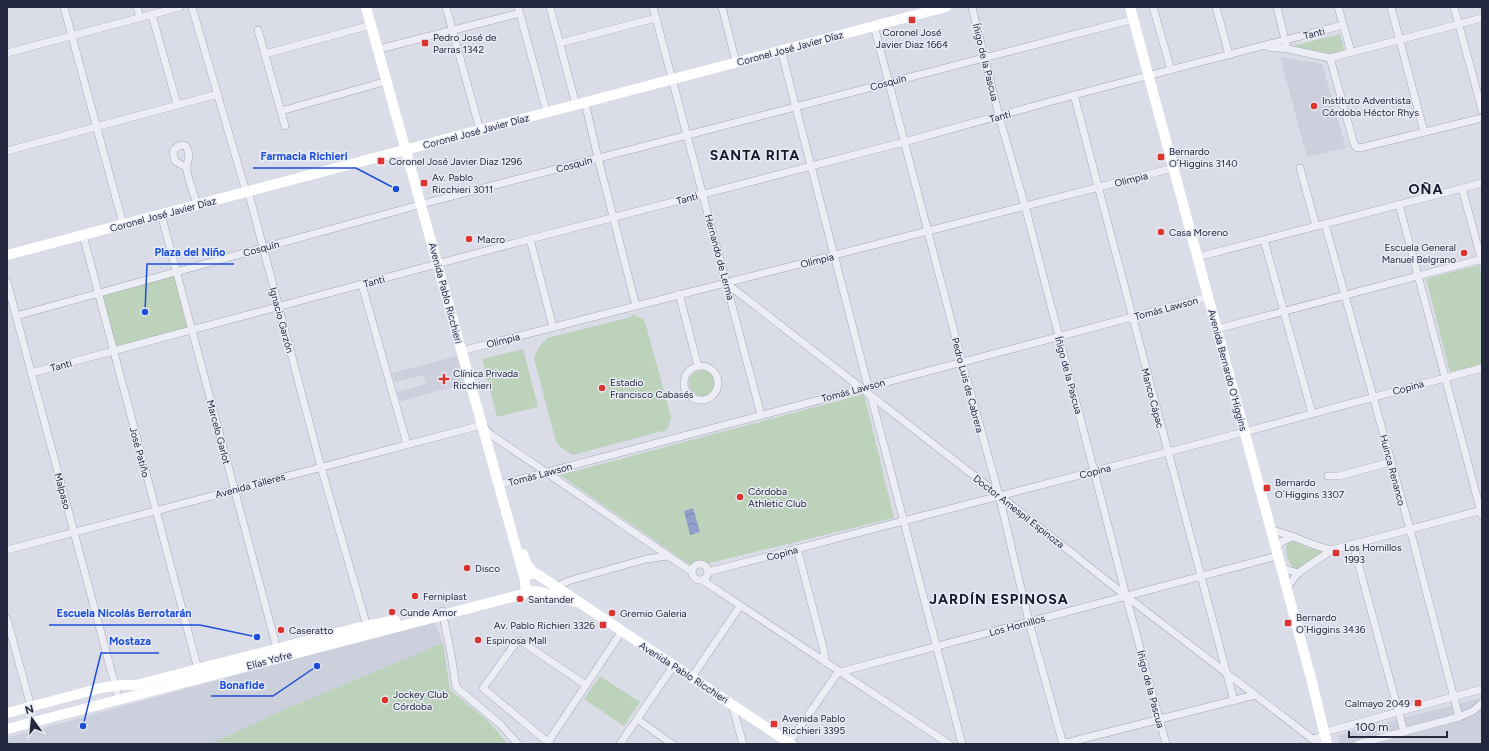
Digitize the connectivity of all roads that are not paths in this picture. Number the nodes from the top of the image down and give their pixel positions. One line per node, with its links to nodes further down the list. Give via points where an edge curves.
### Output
1 (64, 7): 33 (street)
2 (137, 7): 23 (street)
3 (180, 7): 22 (street)
4 (192, 7): 53 (street, Ignacio Garzón)
5 (366, 7): 28 (main road, Avenida Pablo Ricchieri)
6 (371, 7): 38 (main road, Avenida Pablo Ricchieri)
7 (446, 7): 32 (street)
8 (550, 7): 36 (street)
9 (653, 7): 24 (street, Hernando de Lerma)
10 (722, 7): 47 (street)
11 (946, 7): 20 (main road, Coronel José Javier Díaz)
12 (972, 7): 45 (street, Íñigo de la Pascua)
13 (1130, 7): 26 (main road, Avenida Bernardo O'Higgins)
14 (1153, 7): 48 (street)
15 (1216, 7): 44 (street)
16 (1277, 7): 34 (street)
17 (1338, 7): 30 (street)
18 (1391, 7): 35 (street)
19 (1454, 7): 27 (street)
20 (928, 9): 29 (main road, Coronel José Javier Díaz)
21 (519, 10): 32 (street); 60 (street)
22 (152, 15): 23 (street); 55 (street)
23 (140, 18): 33 (street)
24 (656, 18): 36 (street); 50 (street, Hernando de Lerma)
25 (1482, 18): 27 (street)
26 (1134, 19): 45 (street, Cosquín); 49 (main road, Avenida Bernardo O'Higgins)
27 (1459, 24): 35 (street); 58 (street)
28 (371, 25): 43 (street); 51 (main road, Avenida Pablo Ricchieri)
29 (874, 26): 40 (main road, Coronel José Javier Díaz); 52 (street, Pedro Luis de Cabrera)
30 (1344, 26): 34 (street, Tanti); 41 (street)
31 (258, 30): 43 (street)
32 (453, 30): 38 (street); 65 (street)
33 (72, 36): 42 (street); 63 (street)
34 (1286, 40): 37 (street, Tanti); 39 (street)
35 (1400, 40): 41 (street); 66 (street)
36 (560, 43): 56 (street)
37 (1261, 46): 39 (street); 44 (street, Tanti)
38 (383, 48): 69 (main road, Avenida Pablo Ricchieri)
39 (1288, 49): 46 (street)
40 (781, 50): 47 (main road, Coronel José Javier Díaz); 57 (street)
41 (1351, 52): 46 (street)
42 (7, 53)
43 (265, 54): 59 (street)
44 (1229, 55): 48 (street, Tanti)
45 (985, 57): 52 (street, Cosquín); 61 (street, Íñigo de la Pascua)
46 (1330, 58): 66 (street, via 1356,148)
47 (736, 62): 50 (main road, Coronel José Javier Díaz)
48 (1171, 70): 49 (street, Tanti)
49 (1149, 76): 54 (street, Tanti); 74 (main road, Avenida Bernardo O'Higgins)
50 (672, 79): 56 (main road, Coronel José Javier Díaz); 67 (street, Hernando de Lerma)
51 (386, 81): 59 (street); 69 (main road, Avenida Pablo Ricchieri)
52 (888, 82): 57 (street, Cosquín); 68 (street, Pedro Luis de Cabrera)
53 (218, 94): 55 (street); 79 (street, Ignacio Garzón, via 244,185)
54 (1074, 95): 61 (street, Tanti); 77 (street, Manco Cápac)
55 (177, 104): 63 (street)
56 (581, 104): 60 (main road, Coronel José Javier Díaz); 71 (street)
57 (796, 107): 67 (street, Cosquín); 72 (street)
58 (1482, 110)
59 (281, 111): 64 (street)
60 (547, 113): 65 (main road, Coronel José Javier Díaz)
61 (999, 116): 68 (street, Tanti); 84 (street, Íñigo de la Pascua)
62 (1482, 118): 66 (street)
63 (96, 126): 70 (street); 87 (street)
64 (285, 126)
65 (480, 130): 69 (main road, Coronel José Javier Díaz)
66 (1424, 132)
67 (687, 135): 71 (street, Cosquín); 80 (street, Hernando de Lerma)
68 (904, 142): 72 (street, Tanti); 90 (street, Pedro Luis de Cabrera)
69 (408, 149): 79 (main road, Coronel José Javier Díaz); 81 (main road, Avenida Pablo Ricchieri)
70 (7, 151)
71 (598, 158): 81 (street, Cosquín); 86 (street)
72 (811, 166): 80 (street, Tanti); 96 (street)
73 (187, 168): 83 (street)
74 (1173, 168): 77 (street, Olimpia); 97 (main road, Avenida Bernardo O'Higgins)
75 (1300, 168): 89 (street)
76 (1482, 182): 78 (street)
77 (1098, 187): 84 (street, Olimpia); 113 (street, Manco Cápac)
78 (1462, 188): 82 (street); 98 (street)
79 (248, 191): 83 (main road, Coronel José Javier Díaz); 94 (street, Ignacio Garzón)
80 (703, 194): 86 (street, Tanti); 103 (street, Hernando de Lerma)
81 (423, 204): 94 (street, Cosquín); 99 (main road, Avenida Pablo Ricchieri)
82 (1399, 204): 88 (street); 101 (street)
83 (197, 205): 85 (main road, Coronel José Javier Díaz)
84 (1024, 206): 90 (street, Olimpia); 117 (street, Íñigo de la Pascua)
85 (161, 214): 87 (main road, Coronel José Javier Díaz); 100 (street, Marcelo Garlot)
86 (614, 218): 92 (street, Tanti); 109 (street)
87 (123, 224): 91 (main road, Coronel José Javier Díaz)
88 (1325, 224): 89 (street); 107 (street, Huinca Renanco)
89 (1316, 226): 93 (street)
90 (927, 231): 96 (street, Olimpia); 120 (street, Pedro Luis de Cabrera)
91 (83, 235): 95 (main road, Coronel José Javier Díaz); 105 (street, José Patiño)
92 (530, 239): 99 (street, Tanti); 114 (street)
93 (1264, 240): 97 (street); 111 (street)
94 (263, 248): 100 (street, Cosquín); 110 (street, Ignacio Garzón)
95 (7, 255)
96 (835, 255): 103 (street, Olimpia); 125 (street)
97 (1198, 257): 108 (main road, Avenida Bernardo O'Higgins)
98 (1482, 260): 101 (street)
99 (440, 264): 104 (street, Tanti); 118 (main road, Avenida Pablo Ricchieri)
100 (177, 272): 105 (street, Cosquín); 116 (street, Marcelo Garlot)
101 (1418, 276): 107 (street); 124 (street)
102 (7, 282): 112 (street, Malpaso)
103 (726, 283): 106 (street, Olimpia); 125 (street, Doctor Amespil Espinoza); 129 (street, Hernando de Lerma)
104 (362, 285): 110 (street, Tanti); 133 (street)
105 (99, 294): 112 (street, Cosquín); 119 (street, José Patiño)
106 (679, 294): 109 (street, Olimpia); 121 (street)
107 (1345, 295): 111 (street); 127 (street, Huinca Renanco)
108 (1208, 297): 113 (street, Tomás Lawson); 115 (main road, Avenida Bernardo O'Higgins)
109 (636, 306): 114 (street, Olimpia)
110 (279, 307): 116 (street, Tanti); 136 (street, Ignacio Garzón)
111 (1284, 311): 115 (street); 128 (street)
112 (16, 316): 123 (street, Malpaso)
113 (1132, 317): 117 (street, Tomás Lawson); 134 (street, Manco Cápac)
114 (553, 327): 118 (street, Olimpia)
115 (1217, 329): 131 (main road, Avenida Bernardo O'Higgins)
116 (192, 330): 119 (street, Tanti); 141 (street, Marcelo Garlot)
117 (1059, 336): 120 (street, Tomás Lawson); 137 (street, Íñigo de la Pascua)
118 (464, 350): 130 (main road, Avenida Pablo Ricchieri); 132 (main road, Avenida Pablo Ricchieri)
119 (114, 351): 123 (street, Tanti); 143 (street, José Patiño)
120 (962, 362): 125 (street, Tomás Lawson); 142 (street, Pedro Luis de Cabrera)
121 (698, 366): 121 (street, via 709,367 717,374 718,379 717,390 704,400 693,398 685,389 685,377)
122 (1482, 368): 124 (street, Copina)
123 (31, 373): 148 (street, Malpaso)
124 (1445, 378): 127 (street, Copina); 144 (street)
125 (865, 387): 126 (street, Doctor Amespil Espinoza); 129 (street, Tomás Lawson)
126 (871, 396): 142 (street, Doctor Amespil Espinoza); 145 (street)
127 (1373, 397): 128 (street, Copina); 135 (street, Huinca Renanco)
128 (1312, 413): 131 (street, Copina)
129 (761, 415): 138 (street, Tomás Lawson)
130 (482, 425): 132 (street); 133 (street, Avenida Talleres); 140 (main road, Avenida Pablo Ricchieri)
131 (1245, 432): 134 (street, Copina); 147 (main road, Avenida Bernardo O'Higgins)
132 (490, 434): 138 (street); 140 (main road, Avenida Pablo Ricchieri)
133 (407, 444): 136 (street, Avenida Talleres)
134 (1168, 452): 137 (street, Copina); 163 (street, Manco Cápac)
135 (1391, 462): 139 (street, via 1339,476); 146 (street, Huinca Renanco)
136 (321, 467): 141 (street, Avenida Talleres); 175 (street, Ignacio Garzón)
137 (1094, 471): 142 (street, Copina); 169 (street, Íñigo de la Pascua)
138 (546, 472): 140 (street, Tomás Lawson); 151 (street)
139 (1328, 476)
140 (501, 484): 162 (main road, Avenida Pablo Ricchieri, via 526,563); 165 (main road, Avenida Pablo Ricchieri)
141 (234, 489): 143 (street, Avenida Talleres); 178 (street, Marcelo Garlot)
142 (999, 495): 145 (street, Copina); 169 (street, Doctor Amespil Espinoza); 174 (street, Pedro Luis de Cabrera)
143 (156, 510): 148 (street, Avenida Talleres); 181 (street, José Patiño)
144 (1482, 512): 146 (street)
145 (904, 521): 152 (street, Copina); 177 (street)
146 (1410, 529): 150 (street); 189 (street, Huinca Renanco)
147 (1271, 530): 149 (street); 155 (main road, Avenida Bernardo O'Higgins)
148 (74, 532): 153 (street, Avenida Talleres); 186 (street, Malpaso)
149 (1292, 536): 154 (street); 155 (street, Los Hornillos, via 1281,542)
150 (1353, 544): 154 (street); 195 (street)
151 (656, 548): 156 (street); 157 (street)
152 (797, 548): 160 (street, Copina); 179 (street)
153 (7, 550)
154 (1332, 550): 161 (street)
155 (1277, 553): 158 (main road, Avenida Bernardo O'Higgins); 163 (street, Los Hornillos)
156 (668, 556): 157 (street); 159 (street)
157 (646, 559): 166 (street, via 568,581)
158 (1281, 568): 161 (street); 167 (main road, Avenida Bernardo O'Higgins)
159 (692, 572): 160 (street, via 695,565 700,564 705,565); 164 (street, via 695,579)
160 (708, 572): 164 (street)
161 (1298, 573): 167 (street)
162 (538, 576): 165 (main road, via 528,575); 166 (main road, Avenida Pablo Ricchieri); 168 (main road, via 542,587)
163 (1200, 576): 169 (street, Los Hornillos); 183 (street, Manco Cápac)
164 (702, 580): 171 (street)
165 (524, 581): 168 (main road, via 526,589); 172 (main road, Elías Yofre, via 516,590)
166 (557, 587): 170 (main road, Avenida Pablo Ricchieri)
167 (1286, 589): 201 (main road, Avenida Bernardo O'Higgins)
168 (534, 592): 170 (main road, Avenida Pablo Ricchieri); 172 (main road, Elías Yofre)
169 (1126, 596): 174 (street, Los Hornillos); 183 (street, Doctor Amespil Espinoza); 199 (street, Íñigo de la Pascua)
170 (577, 602): 176 (main road, Avenida Pablo Ricchieri)
171 (740, 606): 179 (street); 184 (street)
172 (442, 612): 175 (main road, Elías Yofre); 206 (street, via 456,687 500,724)
173 (7, 619): 194 (street)
174 (1029, 622): 177 (street, Los Hornillos); 212 (street, Pedro Luis de Cabrera)
175 (368, 630): 178 (main road, Elías Yofre); 190 (main road, Elías Yofre)
176 (622, 631): 180 (main road, Avenida Pablo Ricchieri); 185 (street)
177 (937, 646): 182 (street, Los Hornillos); 211 (street)
178 (277, 649): 181 (main road, Elías Yofre)
179 (825, 662): 182 (street)
180 (674, 665): 184 (main road, Avenida Pablo Ricchieri); 198 (street)
181 (198, 669): 186 (main road, Elías Yofre, via 136,685)
182 (840, 672): 205 (street); 210 (street)
183 (1226, 672): 188 (street, Doctor Amespil Espinoza); 191 (street, Manco Cápac)
184 (692, 677): 193 (main road, Avenida Pablo Ricchieri)
185 (586, 685): 204 (street); 204 (street, via 517,641 483,688)
186 (115, 686): 190 (street, Malpaso); 194 (main road, Elías Yofre)
187 (1482, 689): 189 (street)
188 (1254, 695): 191 (street); 203 (street, Doctor Amespil Espinoza)
189 (1454, 697): 195 (street); 197 (street, Huinca Renanco)
190 (119, 700): 200 (main road, Elías Yofre)
191 (1234, 701): 199 (street)
192 (1482, 702): 197 (street, via 1474,710)
193 (732, 704): 205 (main road, Avenida Pablo Ricchieri); 209 (street)
194 (31, 707): 196 (main road, Elías Yofre)
195 (1399, 712): 201 (street); 202 (street)
196 (7, 713)
197 (1459, 717): 202 (street)
198 (637, 719): 207 (street); 208 (street)
199 (1160, 720): 212 (street); 213 (street, Íñigo de la Pascua)
200 (7, 729)
201 (1325, 732): 203 (street); 215 (main road, Avenida Bernardo O'Higgins); 216 (main road, Avenida Bernardo O'Higgins)
202 (1404, 732): 217 (street)
203 (1312, 739): 214 (street, Doctor Amespil Espinoza)
204 (549, 743)
205 (790, 743)
206 (518, 744)
207 (620, 744)
208 (672, 744)
209 (743, 744)
210 (949, 744)
211 (962, 744)
212 (1063, 744)
213 (1166, 744)
214 (1319, 744)
215 (1327, 744)
216 (1332, 744)
217 (1358, 744)

